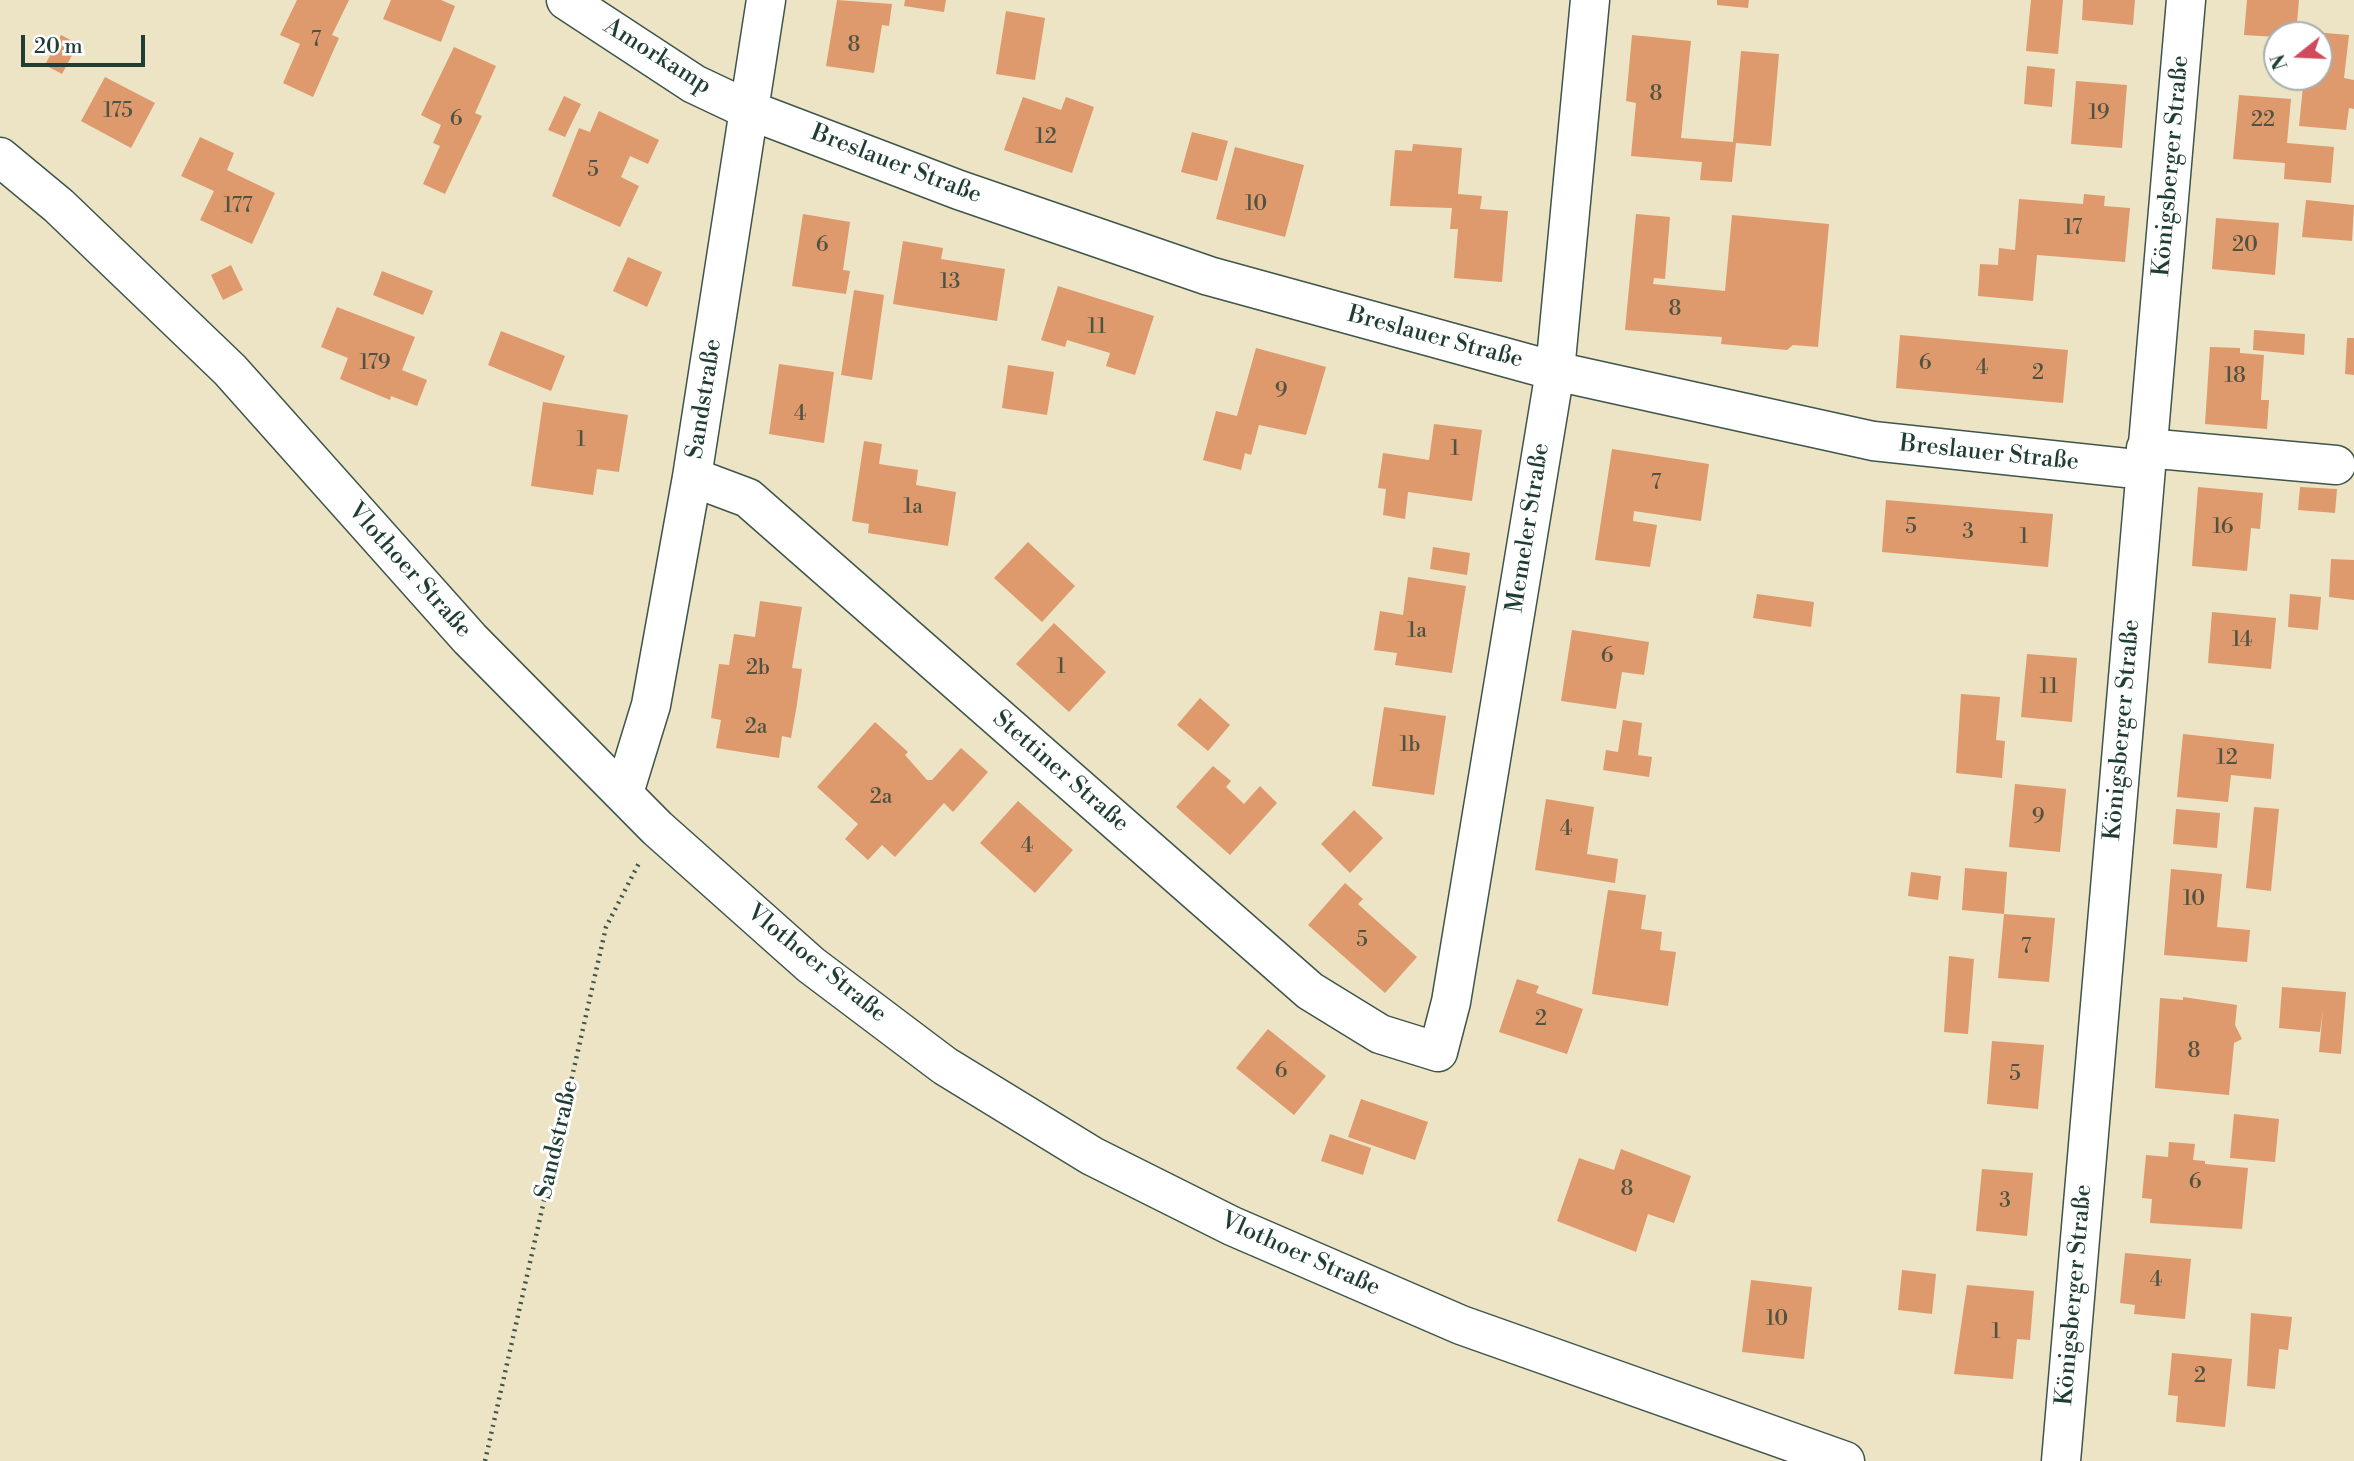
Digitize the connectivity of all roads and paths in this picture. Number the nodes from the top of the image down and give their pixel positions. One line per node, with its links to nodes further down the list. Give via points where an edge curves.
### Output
1 (566, 0): 5 (street, Amorkamp, via 694,84)
2 (766, 0): 5 (street, Sandstraße)
3 (1590, 0): 7 (street, Memeler Straße)
4 (2186, 0): 8 (street, Königsberger Straße)
5 (749, 110): 7 (street, Breslauer Straße, via 959,190 1209,276); 10 (street, Sandstraße)
6 (0, 156): 11 (street, Vlothoer Straße, via 60,206 230,370 470,639)
7 (1555, 371): 8 (street, Breslauer Straße, via 1873,441); 13 (street, Memeler Straße, via 1451,1002)
8 (2146, 459): 9 (street, Breslauer Straße); 16 (street, Königsberger Straße)
9 (2336, 465)
10 (692, 477): 11 (street, Sandstraße, via 651,705); 13 (street, Stettiner Straße, via 748,498 1310,991 1380,1034)
11 (624, 793): 12 (street, Vlothoer Straße)
12 (657, 828): 14 (path, Sandstraße, via 606,927); 15 (street, Vlothoer Straße, via 811,965 923,1050 1092,1156 1232,1226 1461,1325)
13 (1438, 1052)
14 (485, 1461)
15 (1845, 1461)
16 (2061, 1461)

